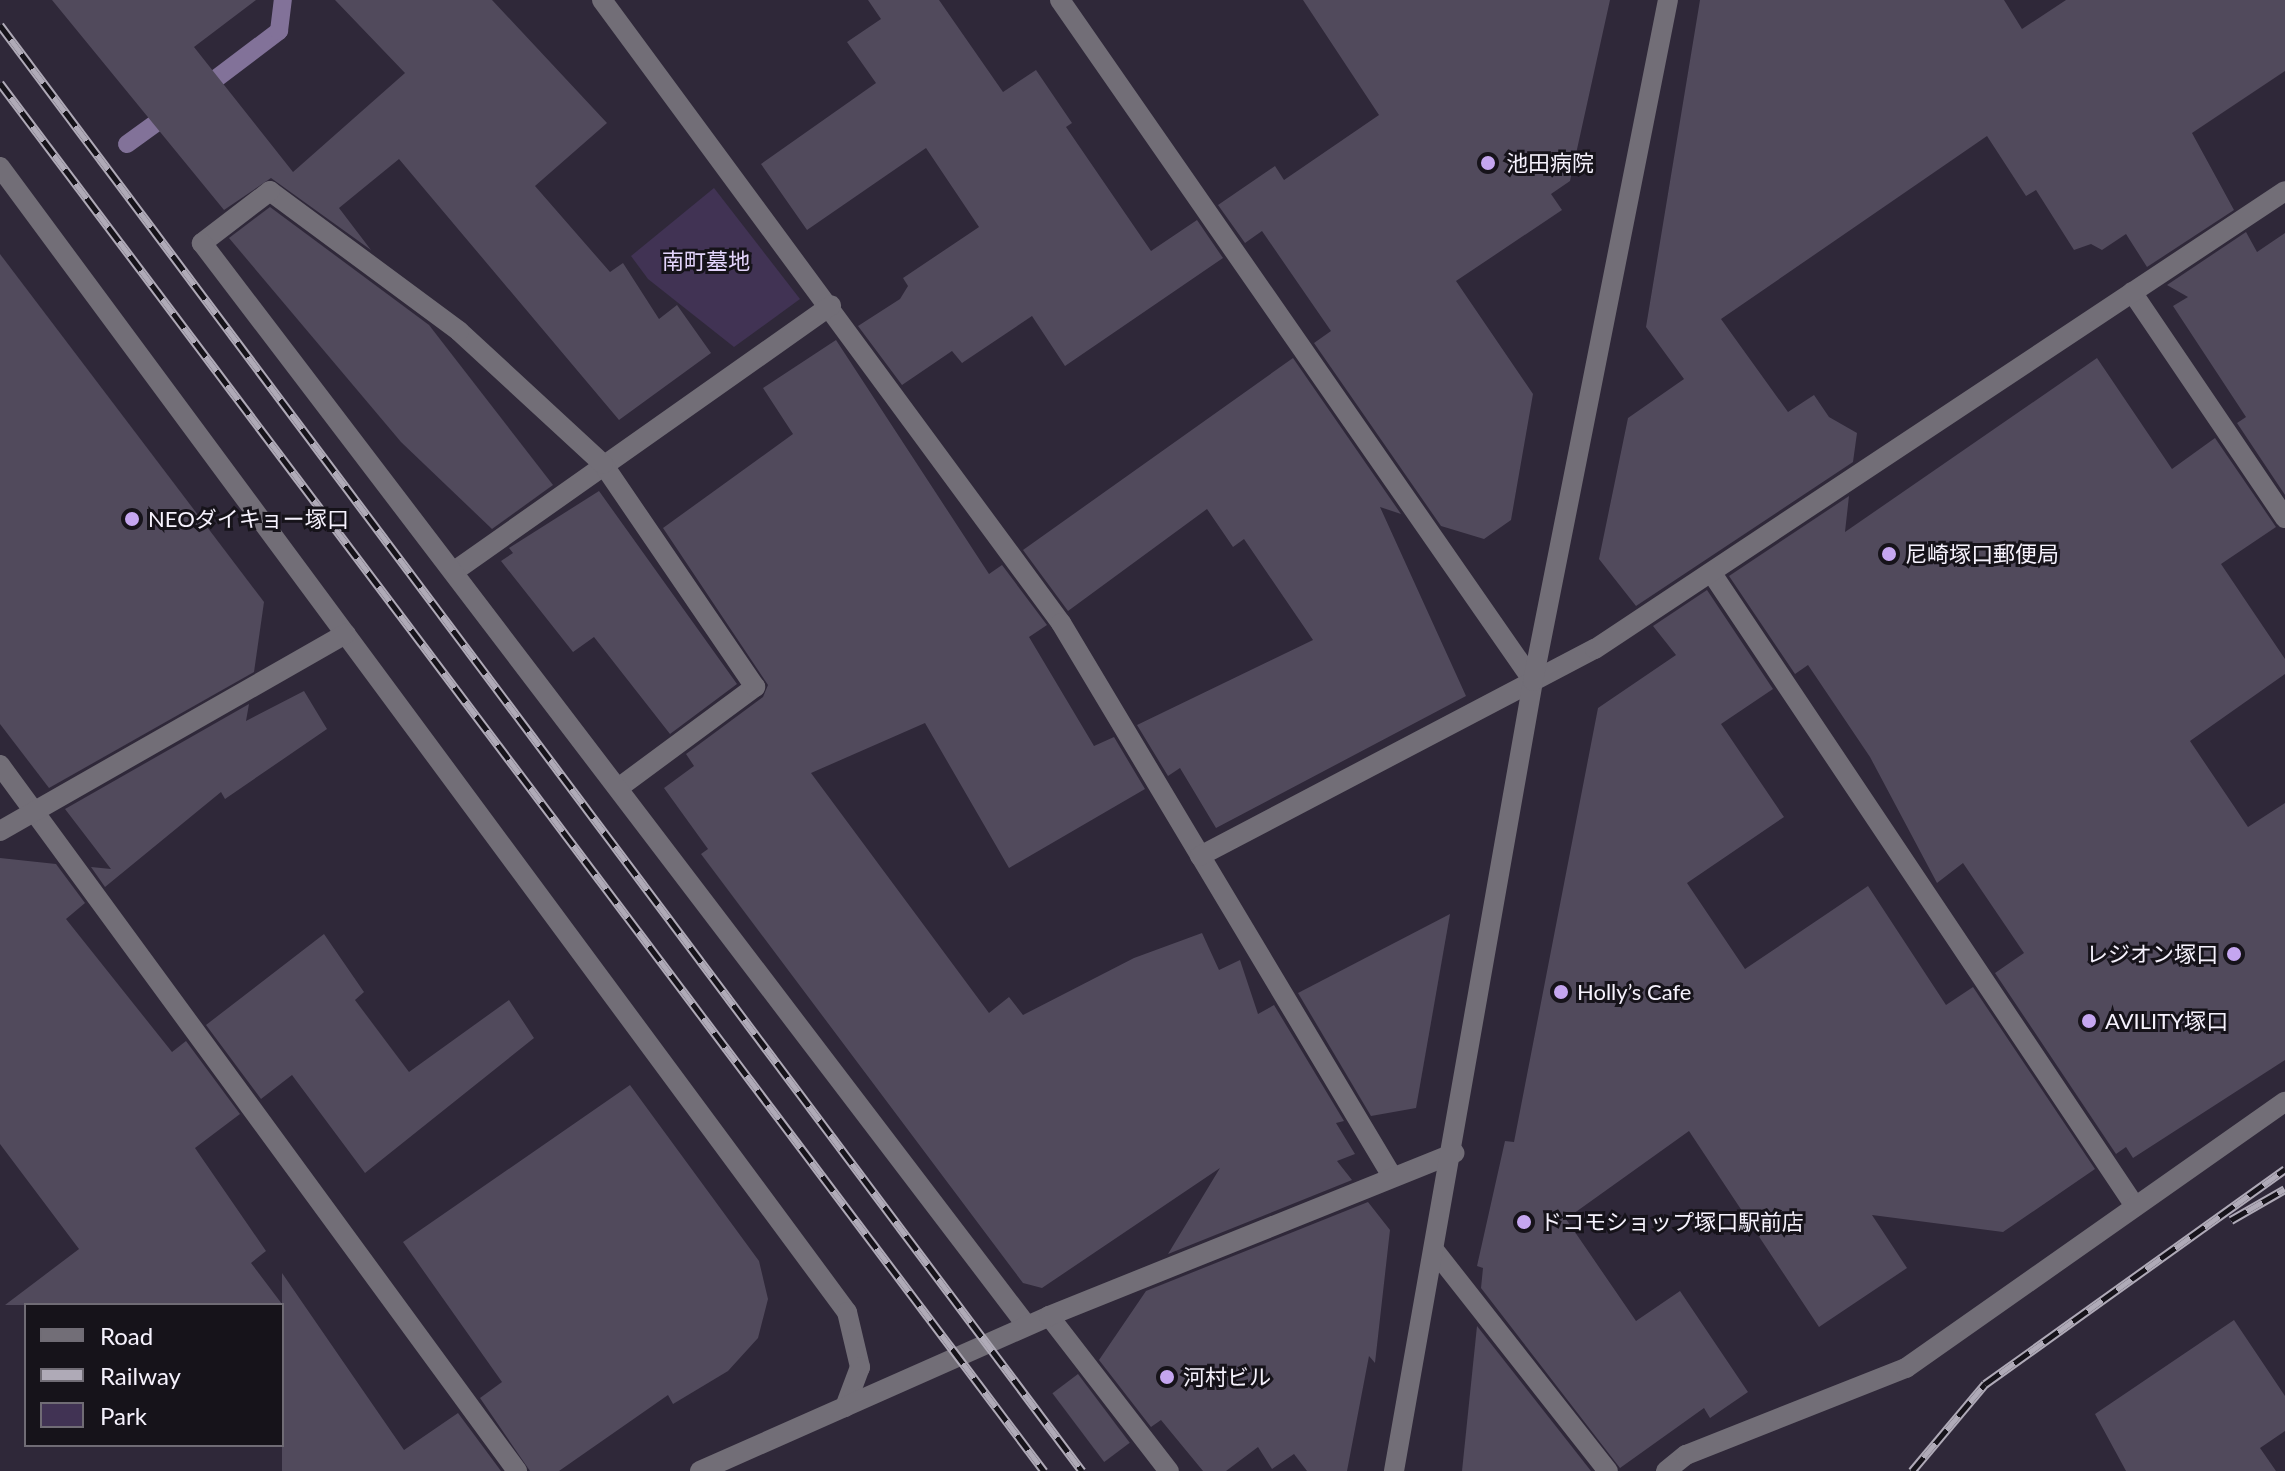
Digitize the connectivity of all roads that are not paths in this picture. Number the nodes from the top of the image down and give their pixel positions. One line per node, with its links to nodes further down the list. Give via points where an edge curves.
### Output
1 (602, 0): 7 (street)
2 (1060, 0): 13 (street)
3 (1668, 0): 13 (street)
4 (0, 167): 12 (street)
5 (2285, 191): 6 (street)
6 (2132, 292): 9 (street); 11 (street)
7 (831, 305): 8 (street); 18 (street, via 1061,623)
8 (603, 464): 10 (street); 10 (street, via 459,331 270,191 202,243); 15 (street, via 755,687)
9 (2285, 518)
10 (456, 570): 15 (street)
11 (1713, 575): 13 (street); 22 (street)
12 (346, 634): 16 (street); 26 (street, via 847,1312 860,1367)
13 (1533, 681): 18 (street); 20 (street)
14 (0, 765): 16 (street)
15 (621, 786): 25 (street)
16 (34, 809): 17 (street); 27 (street)
17 (0, 831)
18 (1200, 856): 21 (street)
19 (2285, 1102): 22 (street)
20 (1455, 1153): 21 (street); 23 (street)
21 (1392, 1176): 24 (street)
22 (2135, 1206): 32 (street, via 1906,1368 1686,1455)
23 (1434, 1250): 30 (street); 31 (street)
24 (1049, 1316): 25 (street); 29 (street)
25 (1027, 1326): 26 (street)
26 (845, 1407): 28 (street)
27 (517, 1471)
28 (700, 1471)
29 (1169, 1471)
30 (1394, 1471)
31 (1608, 1471)
32 (1666, 1471)

